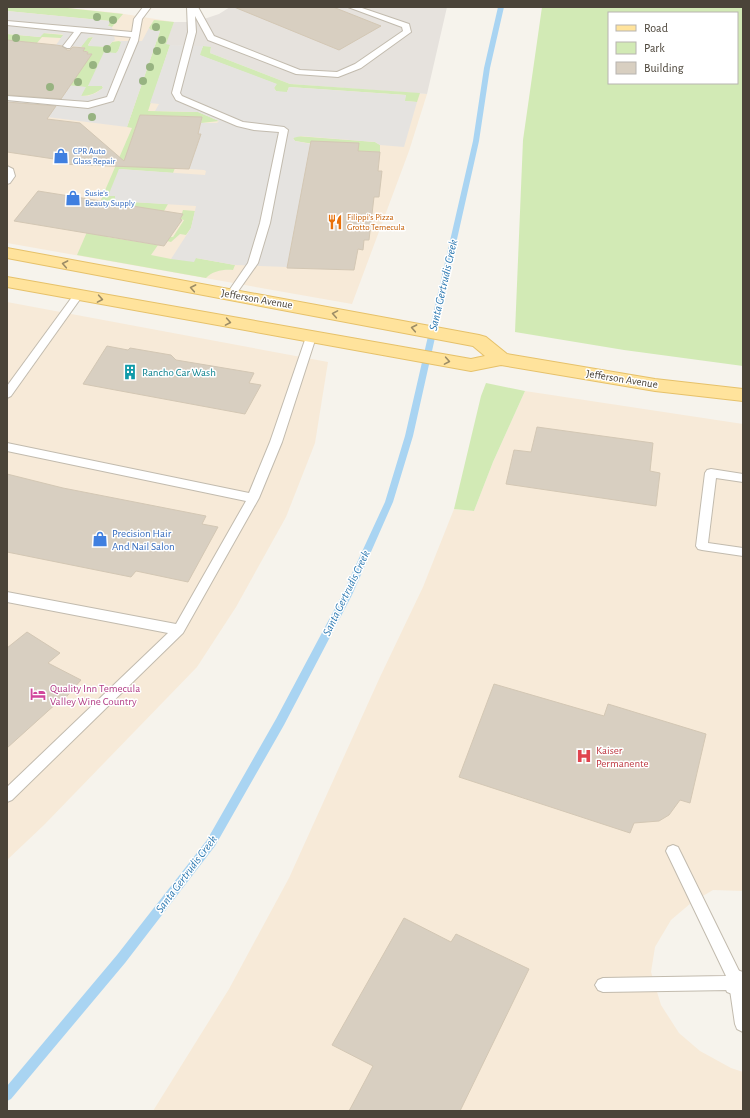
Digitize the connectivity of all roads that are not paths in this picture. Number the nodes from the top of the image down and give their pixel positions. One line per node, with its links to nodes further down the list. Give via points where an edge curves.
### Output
1 (147, 7): 6 (lane, via 138,19)
2 (192, 7): 3 (lane, via 210,38 299,72 338,75 358,66 407,32 406,26); 15 (lane, via 192,32 176,93 180,98 240,124 284,130 265,223 253,263)
3 (352, 7)
4 (7, 23): 5 (lane)
5 (78, 31): 6 (lane); 7 (lane)
6 (134, 35): 8 (lane, via 134,41 110,99 88,105)
7 (67, 46)
8 (7, 98)
9 (7, 169): 10 (lane, via 11,176)
10 (7, 181)
11 (7, 253): 15 (main road, Jefferson Avenue, one-way to 11)
12 (7, 273): 15 (main road, via 56,278 206,304 221,302)
13 (7, 282): 14 (main road)
14 (78, 295): 17 (main road, one-way to 17); 19 (lane)
15 (231, 295): 16 (main road, Jefferson Avenue, one-way to 15)
16 (370, 334): 17 (main road, via 329,326 318,330); 18 (main road, Jefferson Avenue, one-way to 18, via 471,365); 18 (main road, Jefferson Avenue, one-way to 16, via 479,341 462,337 437,345)
17 (311, 337): 23 (lane, via 276,442)
18 (501, 359): 20 (main road, Jefferson Avenue, via 655,385)
19 (7, 394)
20 (743, 395)
21 (7, 447): 23 (lane)
22 (743, 478): 24 (lane, via 711,473 702,546)
23 (253, 498): 26 (lane)
24 (743, 552)
25 (7, 596): 26 (lane)
26 (179, 630): 27 (lane)
27 (7, 796)
28 (673, 851): 29 (lane)
29 (740, 984): 30 (lane); 31 (lane)
30 (603, 985)
31 (743, 1024)

